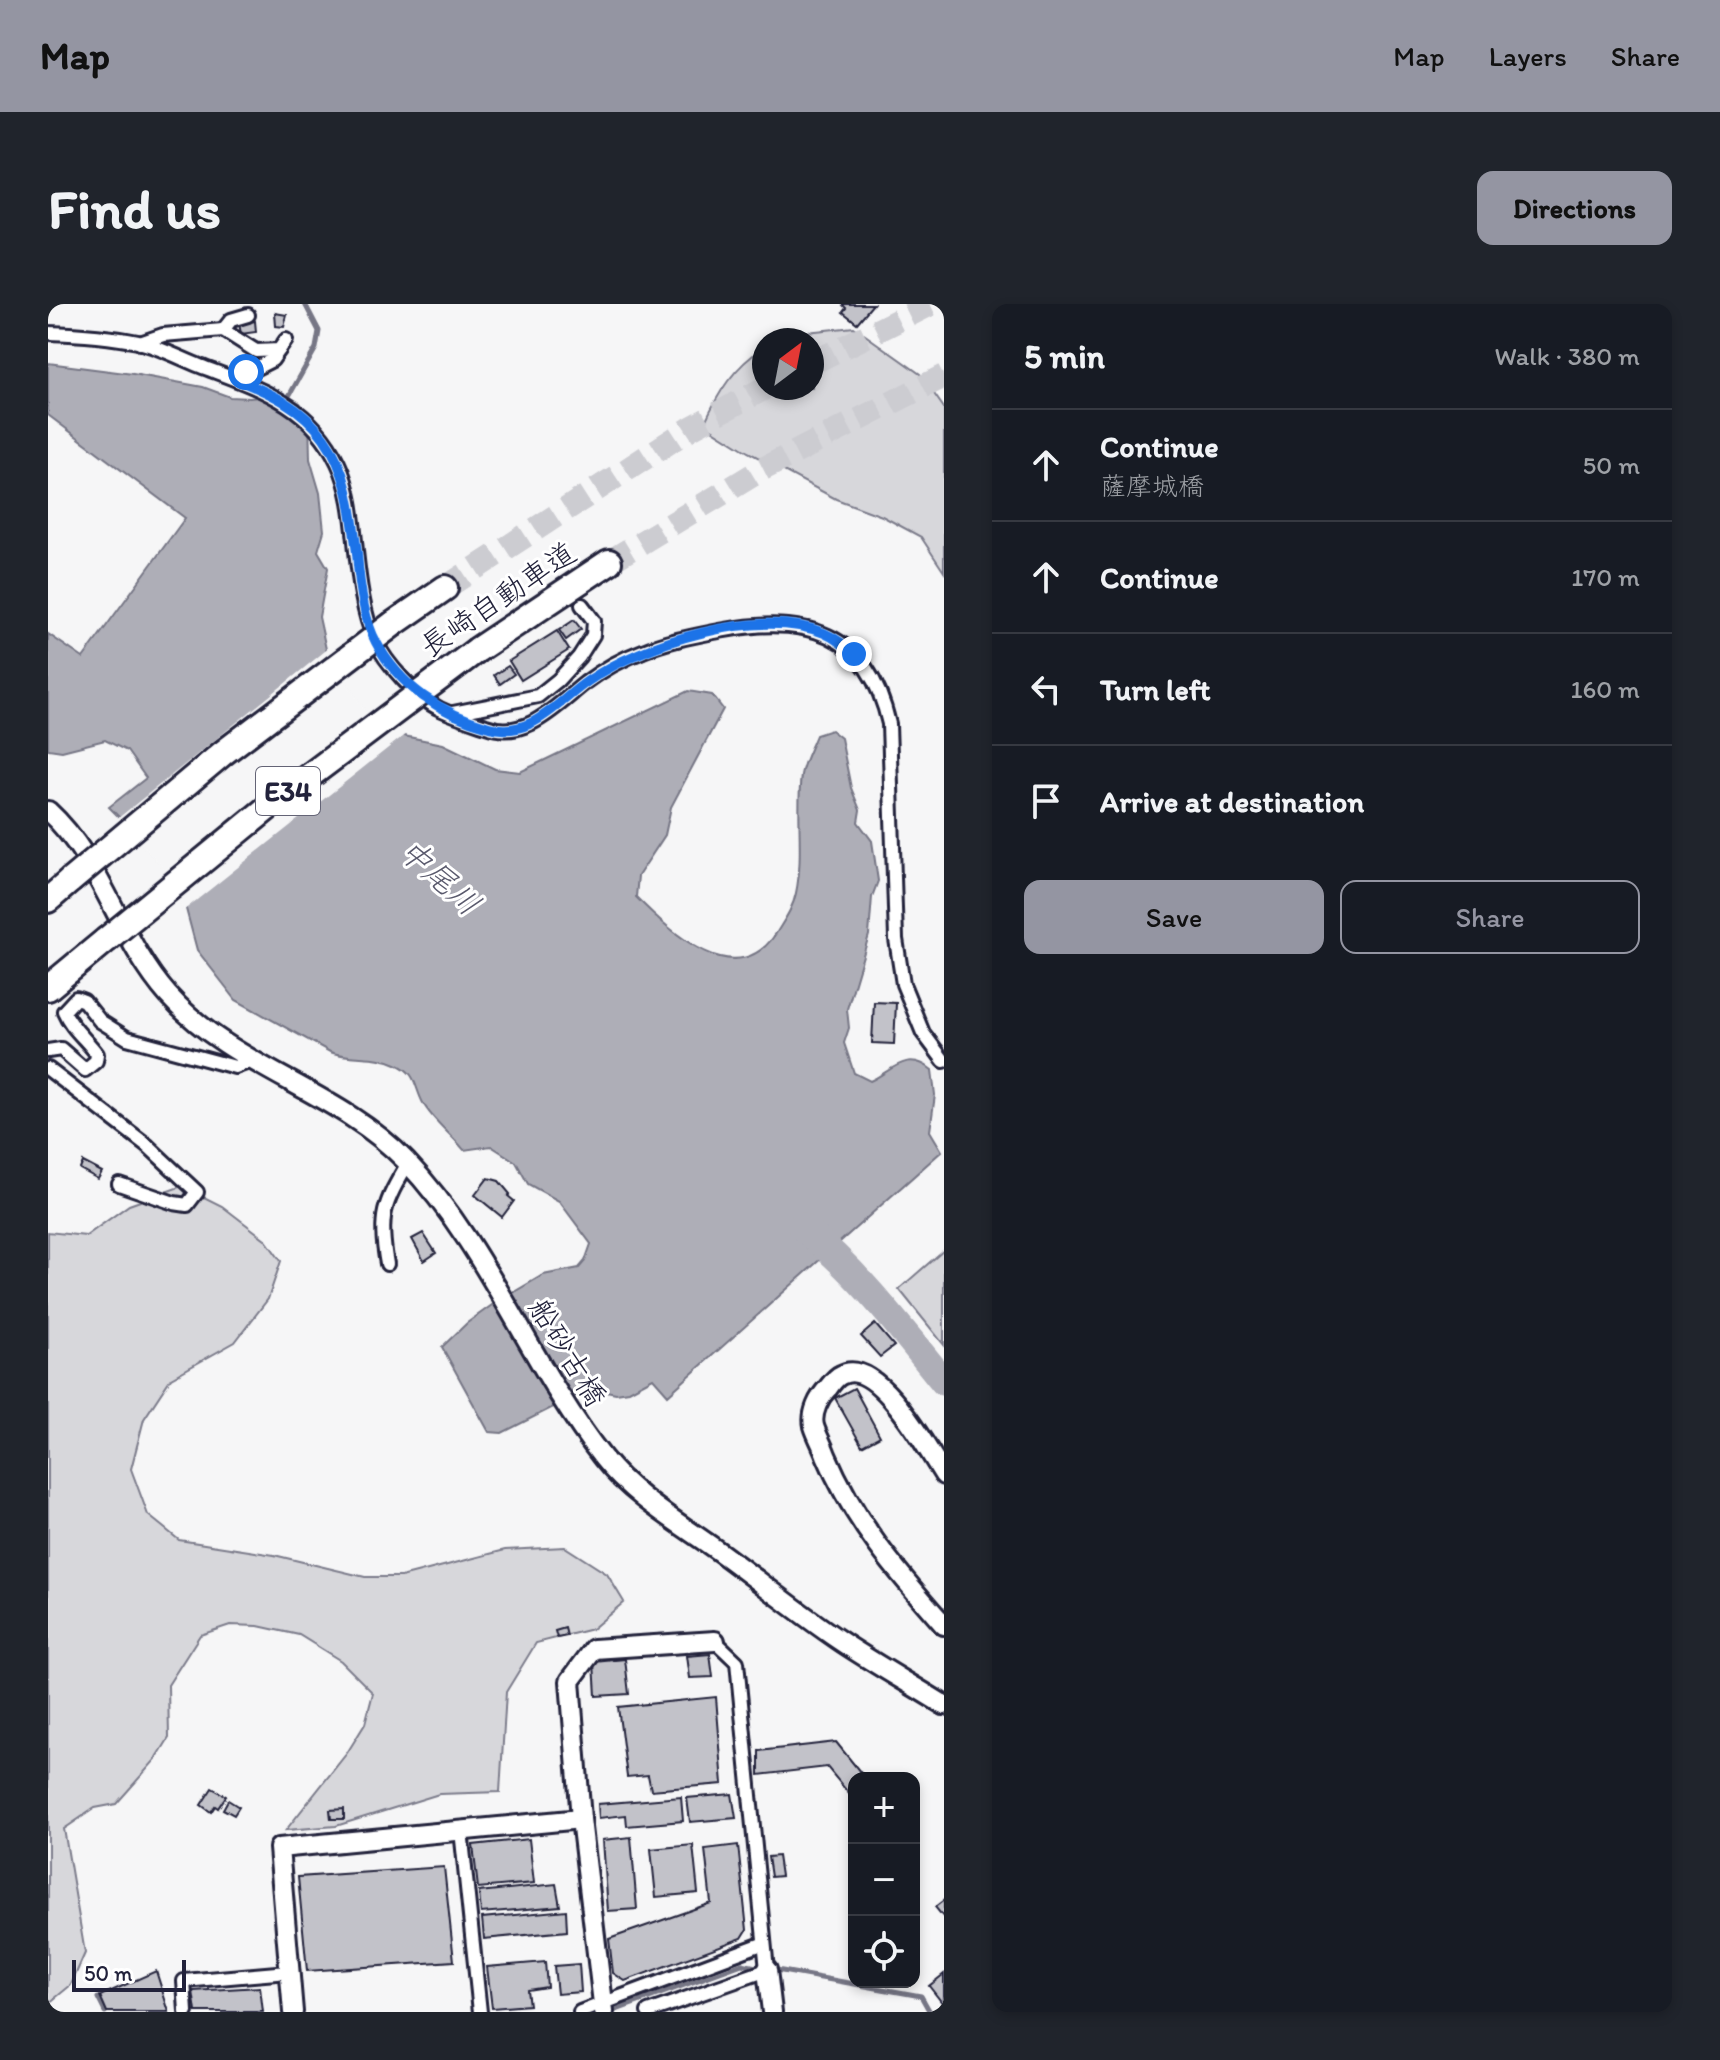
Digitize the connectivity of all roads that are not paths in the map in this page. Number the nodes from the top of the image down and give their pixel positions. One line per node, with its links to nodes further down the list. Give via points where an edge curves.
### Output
1 (248, 315): 2 (street, via 231,320)
2 (223, 330): 4 (street, via 163,335); 5 (street, via 256,351 282,345 272,360)
3 (48, 333): 4 (street)
4 (140, 343): 5 (street)
5 (235, 379): 9 (street, via 284,400 325,439 352,509 357,561 375,641 414,690)
6 (609, 562): 12 (highway, 長崎自動車道 / E34, bridge, via 477,650 276,801)
7 (445, 588): 11 (highway, 長崎自動車道 / E34, bridge, via 223,753)
8 (582, 605): 9 (street, via 594,621 593,635 558,680 538,696)
9 (453, 713): 15 (street, via 491,728 518,729 551,713 587,681 642,651 745,626 800,626 840,642 883,696 889,724 896,939 903,984 923,1033)
10 (48, 811): 14 (street, 船砂古橋, via 83,852 141,959 167,994 199,1024)
11 (48, 900)
12 (48, 988)
13 (48, 1051): 14 (street, via 61,1049 85,1070 96,1061 97,1054 64,1011 76,998 127,1038 235,1067)
14 (254, 1060): 17 (street, 船砂古橋, via 369,1129)
15 (944, 1061)
16 (48, 1069): 18 (street, via 148,1146 197,1192 187,1205)
17 (408, 1163): 19 (street, via 383,1217); 23 (street, 船砂古橋, via 486,1269 559,1398 606,1461 651,1503 839,1640)
18 (119, 1184)
19 (387, 1264)
20 (944, 1475): 21 (street, via 906,1415 868,1378 841,1374 820,1395 814,1424 835,1475 876,1545)
21 (944, 1625)
22 (715, 1641): 24 (street, via 594,1649 570,1681); 26 (street, via 737,1662)
23 (944, 1705)
24 (581, 1819): 25 (street); 29 (street)
25 (461, 1830): 28 (street, via 279,1848); 32 (street)
26 (762, 1944): 27 (street); 29 (street)
27 (767, 1970): 34 (street); 35 (street)
28 (288, 1972): 30 (street, via 184,1981); 31 (street)
29 (604, 2008): 33 (street)
30 (186, 2012)
31 (293, 2012)
32 (480, 2012)
33 (580, 2012)
34 (648, 2012)
35 (772, 2012)

